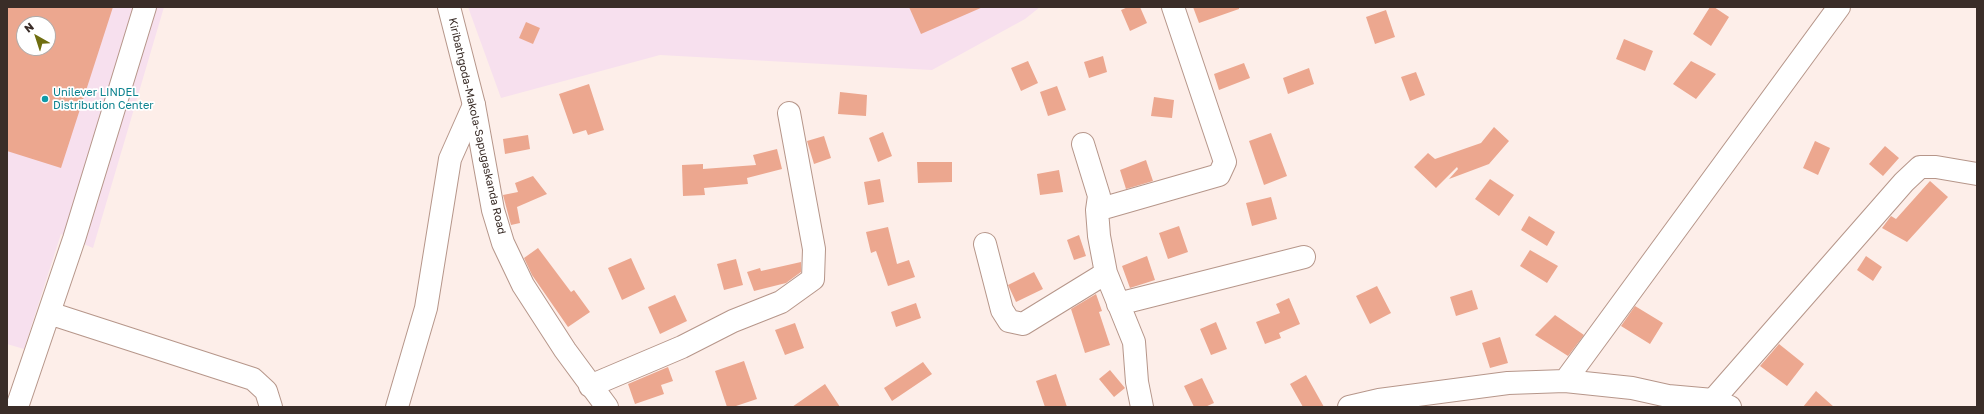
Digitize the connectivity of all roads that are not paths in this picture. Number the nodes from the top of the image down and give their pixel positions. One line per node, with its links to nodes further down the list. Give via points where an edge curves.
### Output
1 (145, 7): 14 (street)
2 (449, 7): 5 (street, Kiribathgoda-Makola-Sapugaskanda Road)
3 (1173, 7): 9 (street, via 1225,162 1219,175)
4 (1839, 7): 15 (street)
5 (474, 105): 16 (street, Kiribathgoda-Makola-Sapugaskanda Road, via 493,210 503,243 523,285); 20 (street, via 450,159 426,308)
6 (789, 113): 16 (street, via 814,249 813,279 781,302 732,322 682,348)
7 (1083, 144): 9 (street, via 1099,196)
8 (1977, 174): 17 (street, via 1920,166 1904,182)
9 (1097, 210): 12 (street)
10 (985, 244): 12 (street, via 1002,310 1009,321 1023,324)
11 (1304, 257): 13 (street)
12 (1106, 273): 13 (street)
13 (1118, 304): 22 (street, via 1134,342)
14 (49, 313): 18 (street); 19 (street, via 253,379 266,391)
15 (1565, 381): 17 (street, via 1632,388); 23 (street, via 1500,384 1379,400)
16 (590, 386): 21 (street, Kiribathgoda-Makola-Sapugaskanda Road)
17 (1721, 404)
18 (17, 407)
19 (271, 407)
20 (397, 407)
21 (607, 407)
22 (1142, 407)
23 (1349, 407)

